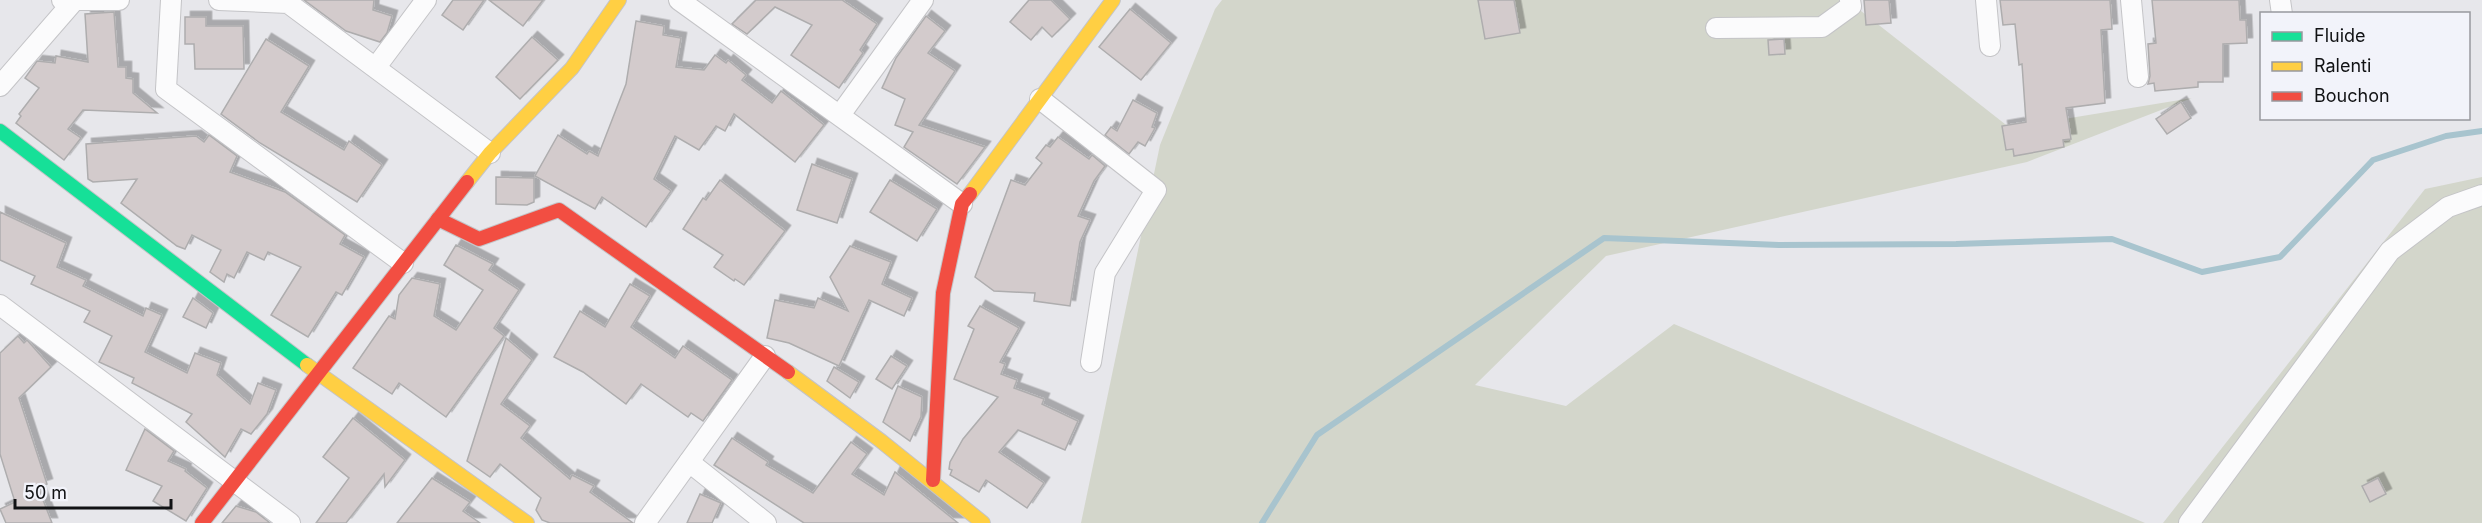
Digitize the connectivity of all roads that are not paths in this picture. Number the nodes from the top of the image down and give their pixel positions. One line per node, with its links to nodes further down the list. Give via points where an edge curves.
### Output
1 (119, 0): 12 (street)
2 (171, 0): 26 (street, via 166,89)
3 (219, 0): 13 (street)
4 (426, 0): 16 (street)
5 (619, 0): 22 (street, via 572,68)
6 (680, 0): 20 (street)
7 (923, 0): 20 (street)
8 (1113, 0): 19 (street)
9 (1850, 0): 14 (street, via 1851,6 1822,27)
10 (1986, 0): 15 (street)
11 (2131, 0): 17 (street)
12 (65, 1): 18 (street)
13 (289, 2): 16 (street)
14 (1716, 28)
15 (1990, 46)
16 (376, 67): 22 (street)
17 (2138, 77)
18 (0, 86)
19 (1040, 99): 24 (street); 29 (street, via 1156,190 1105,273)
20 (840, 115): 24 (street)
21 (0, 130): 30 (street)
22 (490, 153): 25 (street)
23 (2482, 195): 40 (street, via 2448,207 2390,251)
24 (962, 204): 32 (street, via 943,293)
25 (438, 219): 26 (street); 28 (street, via 479,239 560,210)
26 (403, 263): 30 (street)
27 (0, 305): 33 (street)
28 (765, 356): 31 (street); 32 (street)
29 (1091, 362)
30 (318, 374): 33 (street); 36 (street)
31 (689, 462): 37 (street); 38 (street)
32 (933, 480): 39 (street)
33 (235, 483): 34 (street); 35 (street)
34 (202, 523)
35 (290, 523)
36 (527, 523)
37 (645, 523)
38 (766, 523)
39 (983, 523)
40 (2188, 523)

